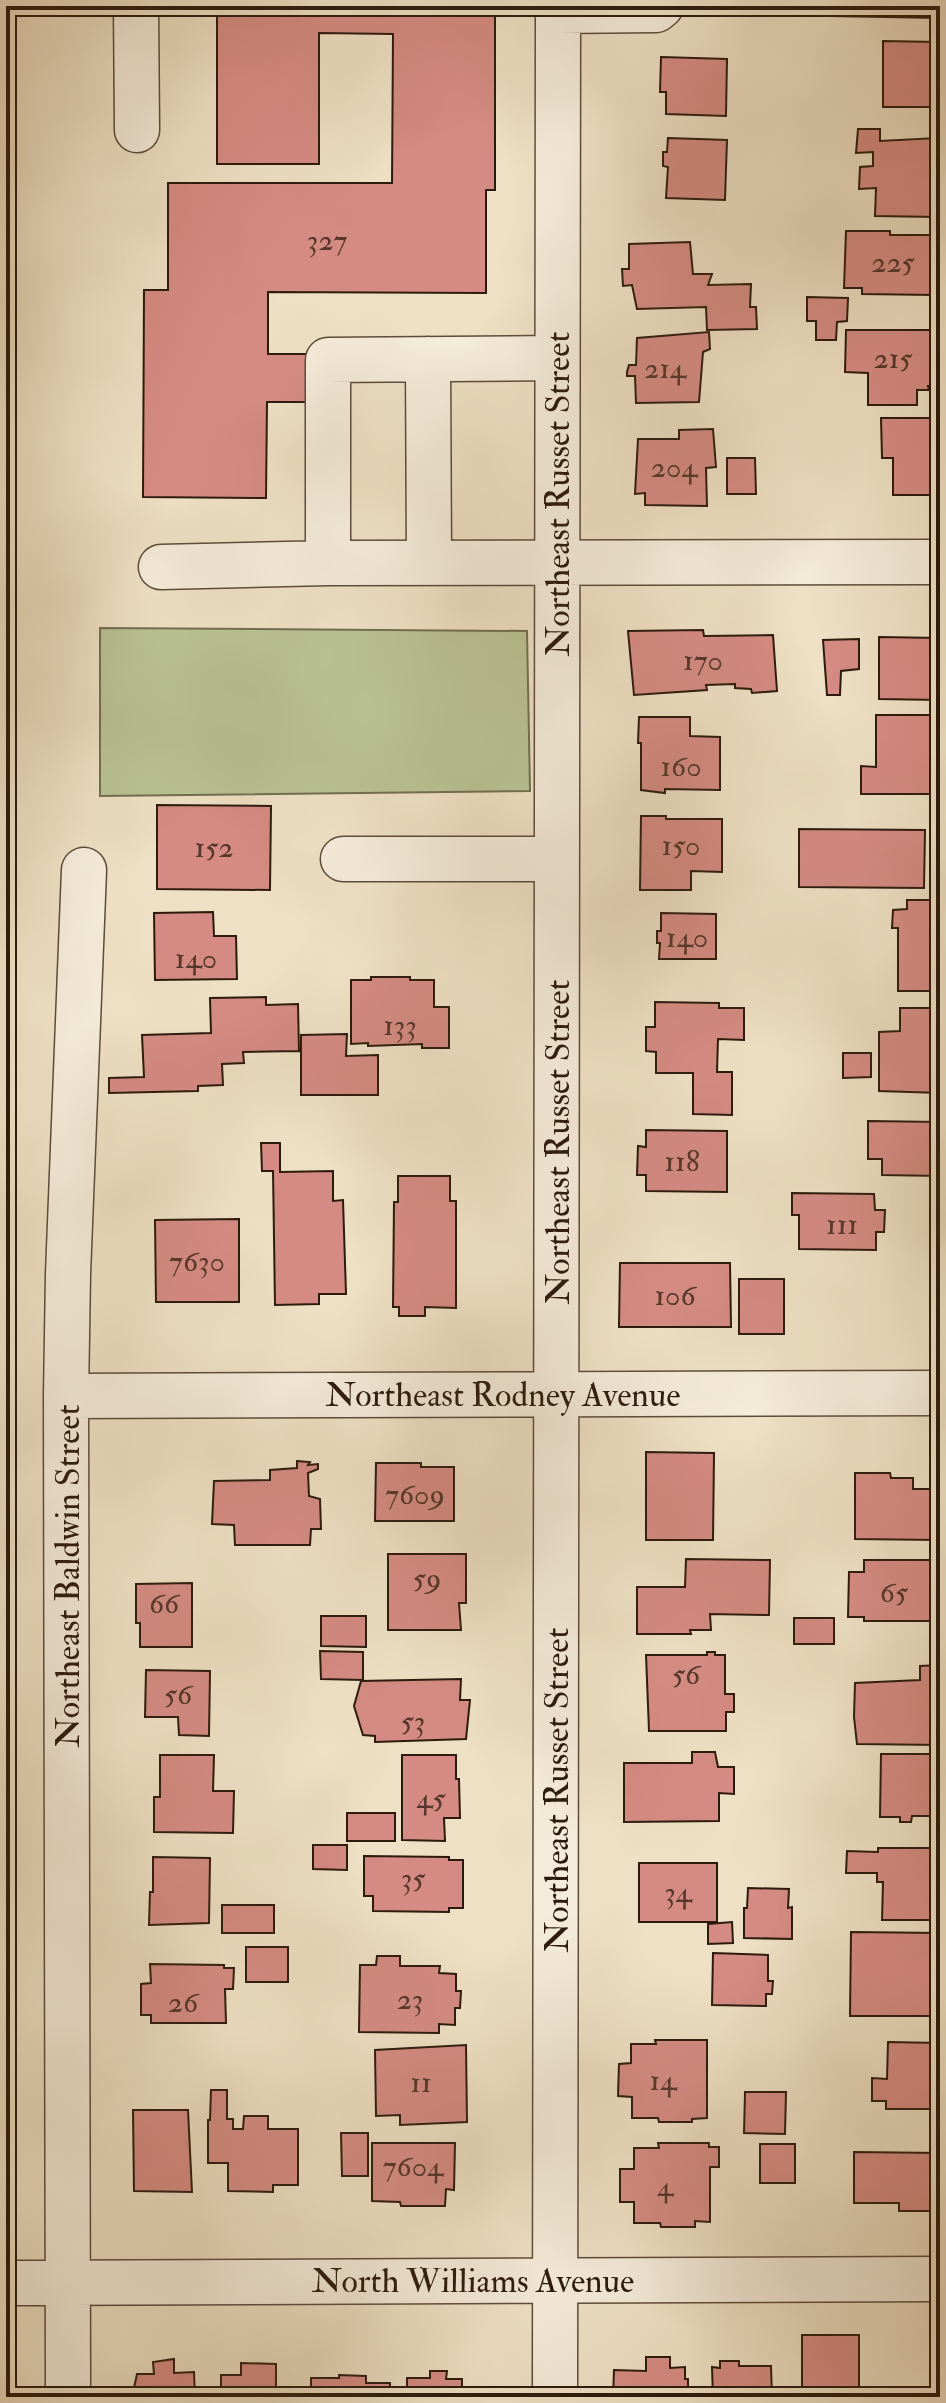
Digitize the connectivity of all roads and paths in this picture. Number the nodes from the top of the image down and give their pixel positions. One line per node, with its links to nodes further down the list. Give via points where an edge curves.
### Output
1 (136, 6): 4 (street)
2 (661, 6): 3 (street)
3 (558, 8): 5 (street, Northeast Russet Street)
4 (137, 130)
5 (557, 358): 6 (street); 8 (street, Northeast Russet Street)
6 (428, 359): 7 (street); 10 (street, via 328,360)
7 (429, 562): 8 (street); 10 (street)
8 (557, 562): 9 (street); 13 (street, Northeast Russet Street)
9 (940, 562)
10 (328, 563): 11 (street)
11 (161, 567)
12 (343, 859): 13 (street)
13 (557, 859): 15 (street, Northeast Russet Street)
14 (84, 870): 17 (street, Northeast Baldwin Street)
15 (556, 1393): 16 (street, Northeast Rodney Avenue); 17 (street, Northeast Rodney Avenue); 18 (street, Northeast Russet Street)
16 (940, 1393)
17 (66, 1396): 20 (street, Northeast Baldwin Street)
18 (556, 2279): 19 (street, North Williams Avenue); 20 (street, North Williams Avenue); 23 (street, Northeast Russet Street)
19 (940, 2279)
20 (68, 2282): 21 (street, North Williams Avenue); 22 (street, Northeast Baldwin Street)
21 (6, 2283)
22 (68, 2397)
23 (555, 2397)

